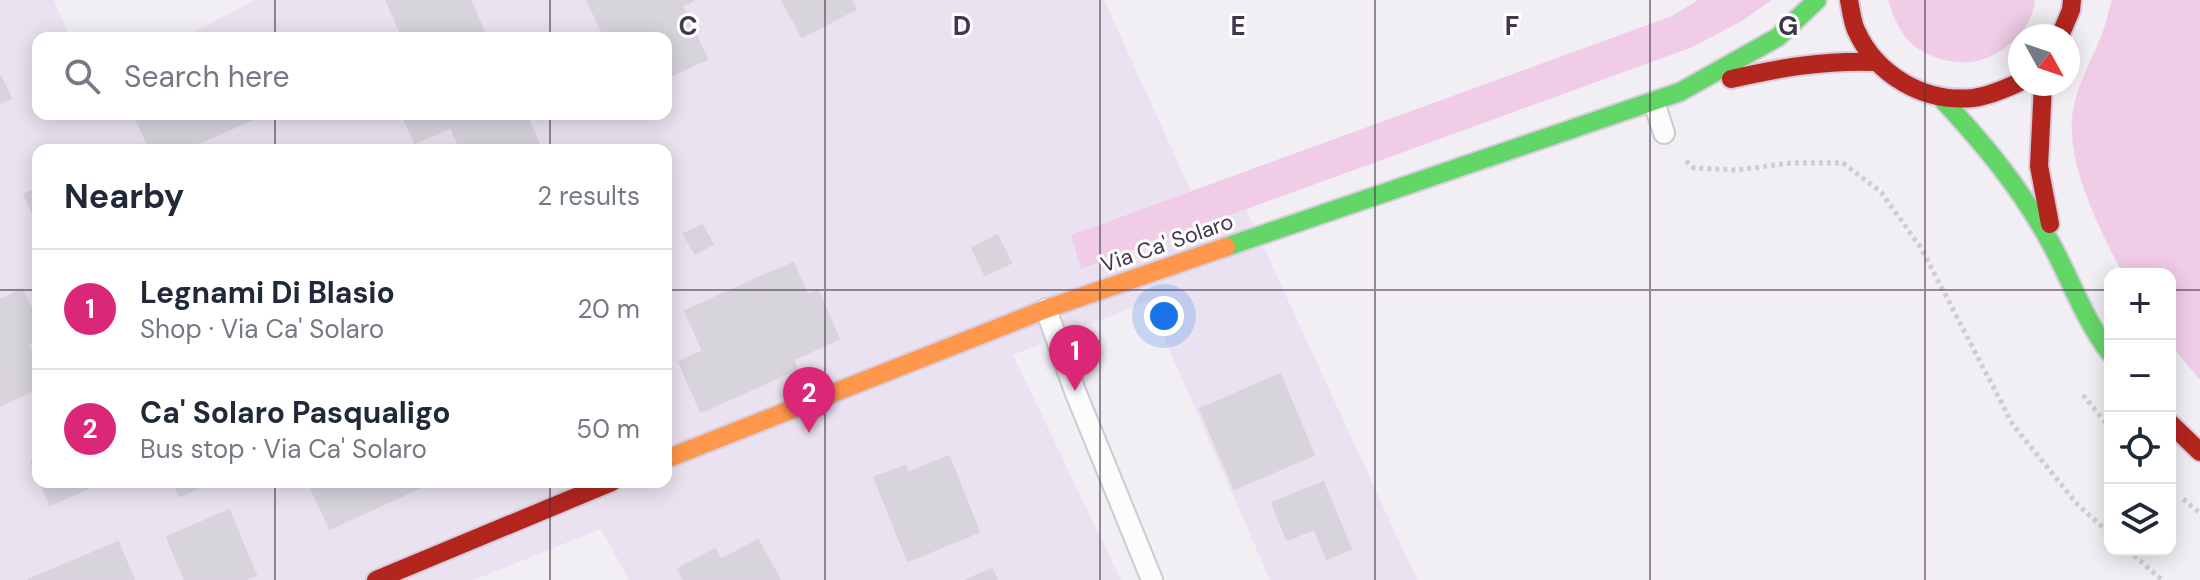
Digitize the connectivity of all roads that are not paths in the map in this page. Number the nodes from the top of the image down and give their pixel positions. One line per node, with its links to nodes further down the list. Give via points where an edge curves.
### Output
1 (1817, 0): 7 (street, Via Ca' Solaro, via 1778,37)
2 (1849, 0): 5 (street, via 1855,28)
3 (2072, 0): 4 (street)
4 (2065, 24)
5 (1875, 62): 7 (street, Via Ca' Solaro, via 1801,62); 9 (street, via 1906,86)
6 (2008, 87): 9 (street, via 1982,98)
7 (1690, 88): 10 (street, Via Ca' Solaro)
8 (2042, 96): 12 (street, via 2039,166)
9 (1942, 99): 12 (street, via 2015,184)
10 (1654, 102): 11 (lane); 13 (street, Via Ca' Solaro)
11 (1664, 133)
12 (2054, 246): 14 (street)
13 (1046, 309): 17 (street, Via Ca' Solaro); 20 (lane)
14 (2104, 345)
15 (2176, 429): 16 (street)
16 (2200, 452)
17 (672, 457)
18 (598, 488): 19 (street)
19 (376, 580)
20 (1152, 580)

